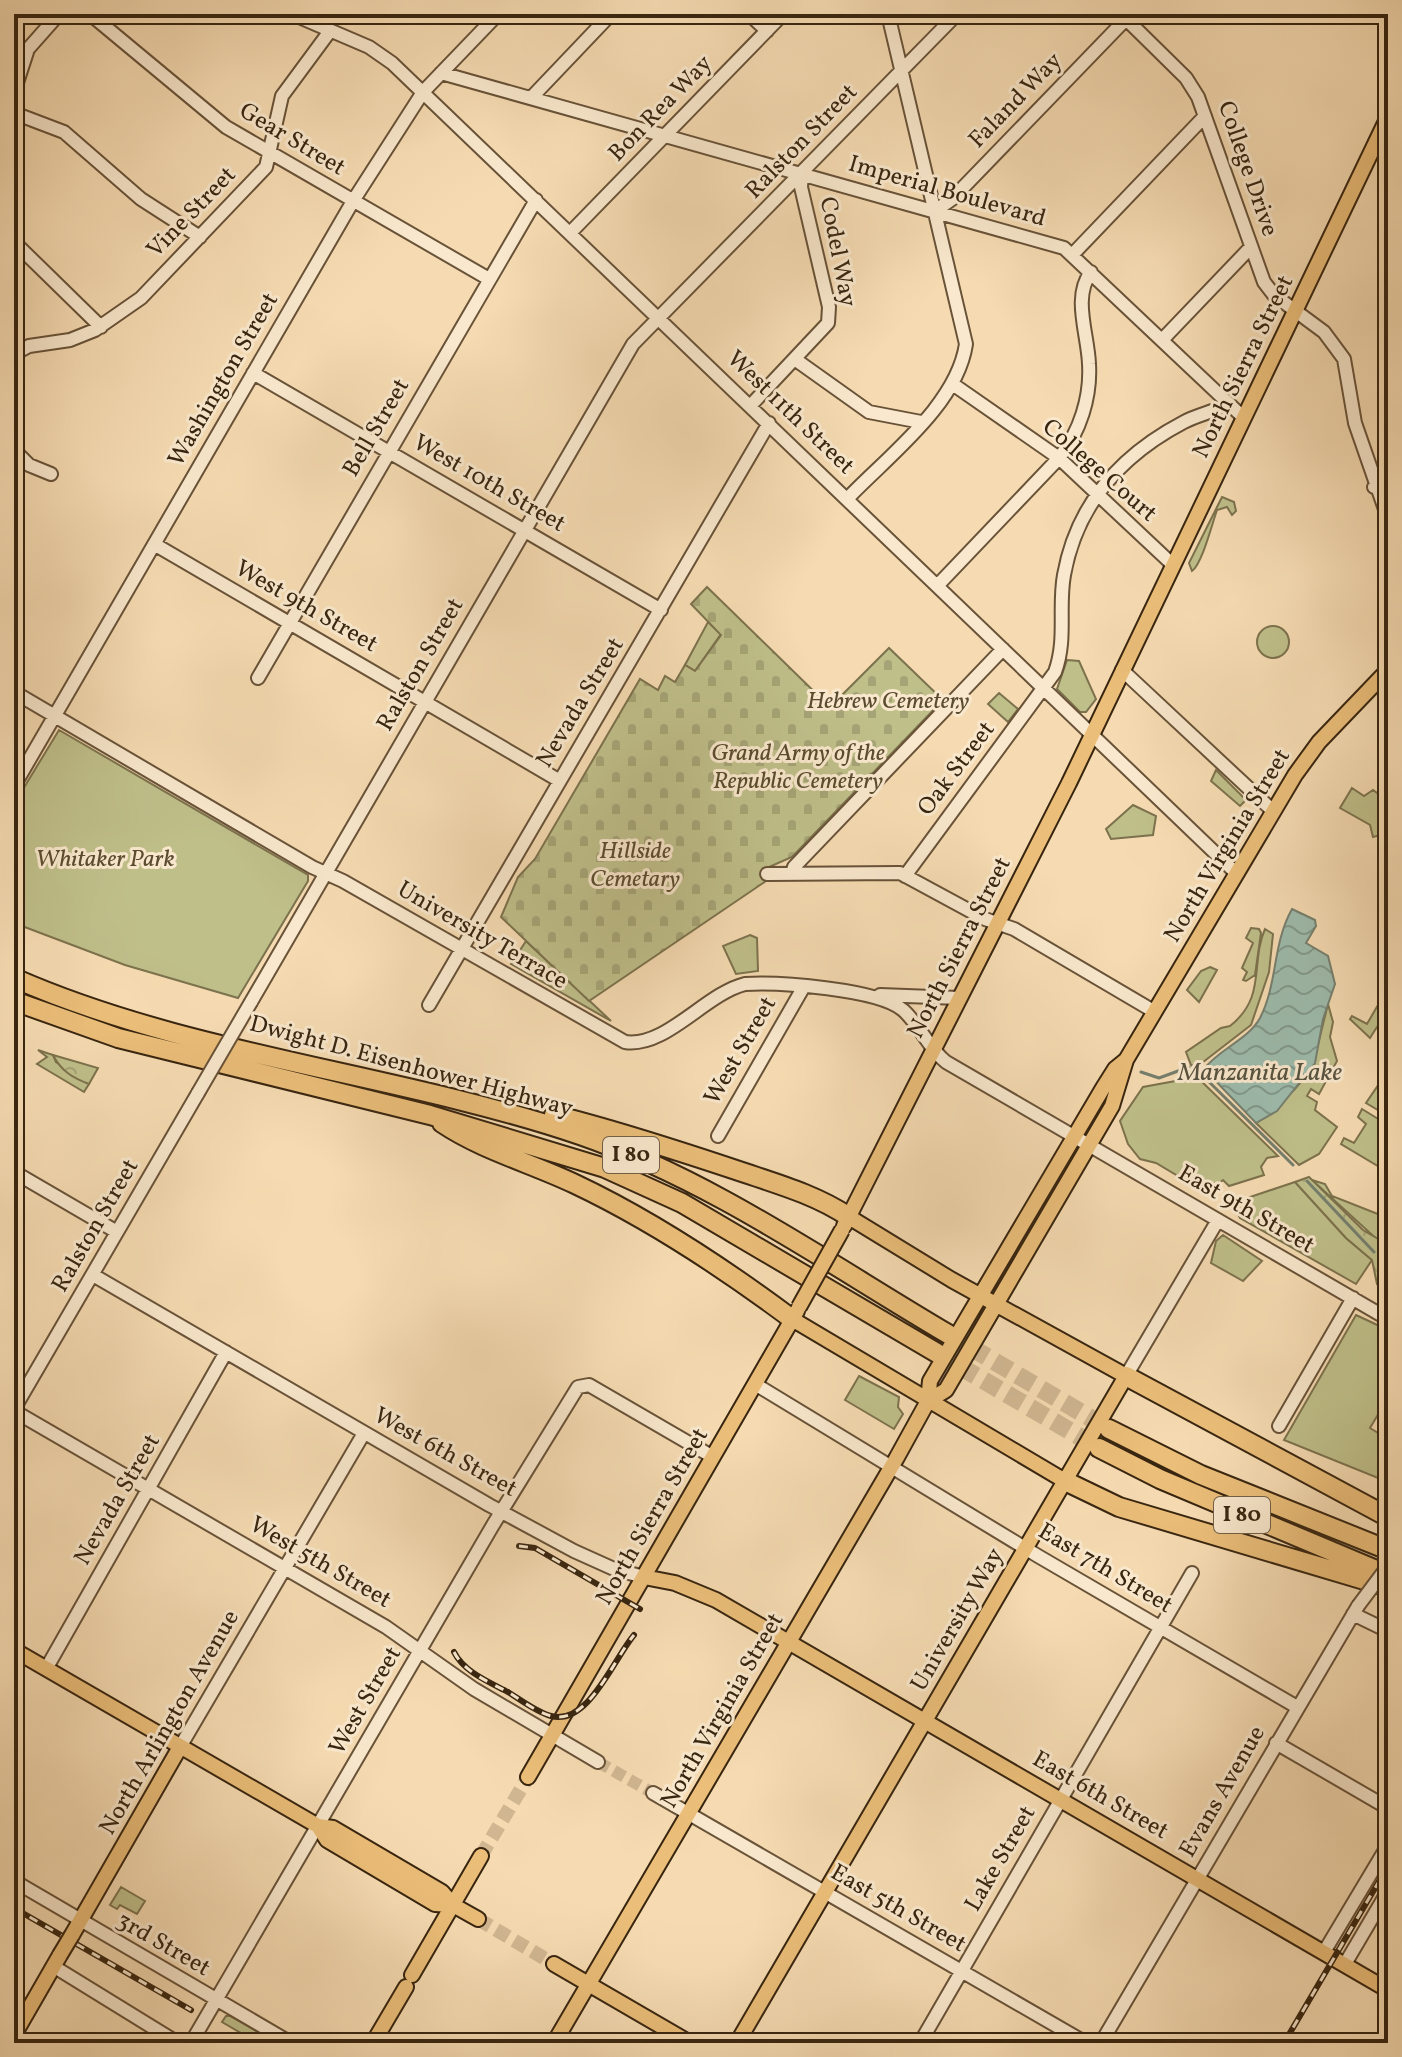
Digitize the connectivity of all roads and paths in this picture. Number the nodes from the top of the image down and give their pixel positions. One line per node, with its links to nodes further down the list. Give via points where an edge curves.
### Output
1 (59, 14): 15 (street, via 28,49)
2 (90, 14): 22 (street, Gear Street, via 214,119)
3 (292, 14): 11 (street, West 11th Street)
4 (498, 14): 14 (street, Washington Street)
5 (611, 14): 17 (street)
6 (749, 14): 12 (street)
7 (783, 14): 12 (street, Bon Rea Way)
8 (888, 14): 13 (street)
9 (957, 14): 13 (street, Ralston Street)
10 (1123, 17): 19 (street, College Drive, via 1186,78); 26 (street, Faland Way)
11 (330, 31): 16 (street, West 11th Street, via 381,55); 22 (street, Vine Street, via 282,96)
12 (767, 31): 21 (street, Bon Rea Way)
13 (902, 71): 23 (street, Ralston Street); 26 (street)
14 (441, 73): 16 (street, Washington Street); 17 (street, Imperial Boulevard)
15 (14, 92)
16 (423, 92): 24 (street, West 11th Street); 25 (street, Washington Street)
17 (531, 98): 21 (street, Imperial Boulevard)
18 (14, 113): 28 (street, via 64,132 141,199)
19 (1205, 116): 30 (street, College Drive); 31 (street)
20 (1388, 117): 34 (main road, North Sierra Street)
21 (666, 136): 23 (street, Imperial Boulevard); 27 (street, Bon Rea Way)
22 (270, 154): 25 (street, Gear Street); 28 (street, Vine Street, via 266,167)
23 (802, 173): 26 (street, Imperial Boulevard); 35 (street, Ralston Street); 39 (street, Codel Way, via 830,315 825,330)
24 (536, 200): 27 (street, West 11th Street); 33 (street, Bell Street)
25 (353, 201): 33 (street, Gear Street); 40 (street, Washington Street)
26 (935, 211): 31 (street, Imperial Boulevard); 41 (street, via 966,344)
27 (570, 233): 35 (street, West 11th Street)
28 (200, 237): 36 (street, Vine Street, via 141,298)
29 (14, 242): 36 (street)
30 (1251, 247): 34 (street, College Drive, via 1268,289); 37 (street)
31 (1073, 254): 32 (street, Imperial Boulevard)
32 (1091, 272): 37 (street, Imperial Boulevard); 49 (street, via 1081,290 1090,364 1087,392 1074,436)
33 (489, 279): 48 (street, Bell Street)
34 (1296, 310): 44 (main road, North Sierra Street); 52 (street, College Drive, via 1324,332 1344,359)
35 (660, 318): 43 (street, West 11th Street); 56 (street, Ralston Street, via 633,344)
36 (101, 327): 38 (street, Vine Street)
37 (1162, 340): 42 (street, Imperial Boulevard)
38 (14, 354)
39 (796, 360): 43 (street, Codel Way); 45 (street, via 869,412)
40 (253, 373): 48 (street, West 10th Street); 57 (street, Washington Street)
41 (954, 385): 45 (street); 49 (street, College Court)
42 (1229, 403): 44 (street, Imperial Boulevard); 53 (street, Oak Street, via 1153,439 1122,463)
43 (751, 405): 46 (street, West 11th Street)
44 (1244, 418): 58 (main road, North Sierra Street)
45 (921, 422): 54 (street)
46 (769, 423): 54 (street, West 11th Street); 60 (street, Nevada Street)
47 (14, 450): 50 (street)
48 (389, 452): 56 (street, West 10th Street); 61 (street, Bell Street)
49 (1059, 458): 53 (street, College Court); 59 (street)
50 (51, 474)
51 (1388, 476): 52 (street)
52 (1374, 487): 55 (street, College Drive)
53 (1097, 494): 58 (street, College Court); 66 (street, Oak Street, via 1071,545 1062,592 1063,641 1055,672)
54 (847, 499): 59 (street, West 11th Street)
55 (1388, 518)
56 (525, 531): 60 (street, West 10th Street); 68 (street, Ralston Street)
57 (154, 544): 61 (street, West 9th Street); 69 (street, Washington Street)
58 (1173, 565): 63 (main road, North Sierra Street)
59 (937, 586): 62 (street, West 11th Street)
60 (661, 610): 71 (street, Nevada Street)
61 (290, 623): 65 (street, Bell Street); 68 (street, West 9th Street)
62 (1003, 649): 66 (street, West 11th Street); 77 (street)
63 (1122, 670): 70 (main road, North Sierra Street); 73 (street)
64 (1388, 670): 73 (main road, North Virginia Street, via 1312,750)
65 (258, 678)
66 (1044, 688): 70 (street, West 11th Street); 78 (street, Oak Street)
67 (14, 692): 69 (street, University Terrace)
68 (425, 702): 71 (street, West 9th Street); 74 (street, Ralston Street)
69 (55, 716): 72 (street, Washington Street); 74 (street, University Terrace)
70 (1092, 734): 75 (street, West 11th Street); 79 (main road, North Sierra Street)
71 (560, 781): 80 (street, Nevada Street)
72 (14, 786)
73 (1273, 811): 75 (main road, North Virginia Street)
74 (325, 873): 80 (street, University Terrace); 96 (street, Ralston Street, bridge)
75 (1236, 873): 87 (main road, North Virginia Street)
76 (767, 874): 77 (street)
77 (792, 874): 78 (street)
78 (905, 876): 79 (street)
79 (997, 923): 84 (main road, North Sierra Street); 87 (street)
80 (462, 950): 82 (street, University Terrace, via 605,1033 634,1044 649,1041 735,987); 86 (street, Nevada Street)
81 (14, 978): 89 (highway, Dwight D. Eisenhower Highway / I 80, via 122,1016)
82 (803, 988): 83 (street, University Terrace); 91 (street, West Street)
83 (877, 996): 84 (street); 88 (street, University Terrace, via 903,1010)
84 (959, 998): 88 (main road, North Sierra Street)
85 (14, 1001): 90 (highway, Dwight D. Eisenhower Highway / I 80, via 118,1038)
86 (429, 1005)
87 (1155, 1012): 92 (main road, North Virginia Street, via 1115,1069)
88 (933, 1050): 92 (street); 95 (main road, North Sierra Street)
89 (281, 1057): 95 (highway, via 398,1076 629,1135 805,1194); 102 (highway, Dwight D. Eisenhower Highway / I 80, via 520,1117 614,1148 703,1190)
90 (430, 1115): 100 (highway, via 465,1138 625,1210); 104 (highway, Dwight D. Eisenhower Highway / I 80, via 566,1154 644,1185)
91 (718, 1136)
92 (1082, 1141): 94 (street, East 9th Street); 99 (main road, North Virginia Street)
93 (14, 1172): 96 (street)
94 (1218, 1220): 98 (street, East 9th Street); 105 (street, University Way)
95 (846, 1223): 99 (main road); 100 (main road, North Sierra Street, bridge)
96 (117, 1232): 97 (street, Ralston Street)
97 (93, 1275): 103 (street, West 6th Street); 108 (street, Ralston Street)
98 (1353, 1298): 101 (street, East 9th Street); 109 (street)
99 (989, 1300): 105 (main road); 107 (main road, North Virginia Street, via 946,1390)
100 (796, 1313): 106 (main road, North Sierra Street); 107 (main road)
101 (1388, 1319)
102 (948, 1334)
103 (226, 1352): 111 (street, West 6th Street); 116 (street, Nevada Street)
104 (937, 1353)
105 (1126, 1376): 115 (main road, University Way); 118 (highway)
106 (755, 1384): 113 (main road, North Sierra Street); 114 (street, East 7th Street)
107 (928, 1401): 114 (main road, North Virginia Street); 115 (main road)
108 (14, 1410): 116 (street, West 5th Street)
109 (1279, 1426)
110 (1109, 1429): 120 (highway, I 80, via 1211,1480)
111 (364, 1433): 117 (street, West 6th Street); 122 (street, North Arlington Avenue)
112 (1099, 1448): 124 (highway, I 80)
113 (713, 1457): 117 (street, West Street, via 583,1384); 125 (main road, North Sierra Street)
114 (892, 1466): 119 (street, East 7th Street); 130 (main road, North Virginia Street)
115 (1065, 1481): 119 (main road, University Way); 126 (highway, via 1119,1507)
116 (149, 1489): 122 (street, West 5th Street); 133 (street, Nevada Street)
117 (502, 1512): 125 (street, West 6th Street, via 574,1551); 132 (street, West Street)
118 (1388, 1517)
119 (1026, 1548): 128 (street, East 7th Street); 135 (main road, University Way)
120 (1388, 1550)
121 (1388, 1566): 127 (street, Evans Avenue, bridge)
122 (285, 1569): 132 (street, West 5th Street); 138 (street, North Arlington Avenue)
123 (1192, 1573): 128 (street, Lake Street)
124 (1388, 1575)
125 (644, 1577): 130 (main road, West 6th Street, via 703,1594); 136 (main road, North Sierra Street)
126 (1388, 1587)
127 (1356, 1610): 129 (street); 134 (street, Evans Avenue)
128 (1161, 1628): 134 (street, East 7th Street); 142 (street, Lake Street)
129 (1388, 1631)
130 (788, 1643): 135 (main road, East 6th Street); 144 (main road, North Virginia Street)
131 (14, 1650): 133 (main road)
132 (421, 1651): 136 (street, West 5th Street); 145 (street, West Street)
133 (46, 1669): 138 (main road)
134 (1297, 1707): 137 (street, Evans Avenue)
135 (926, 1721): 142 (main road, East 6th Street); 151 (main road, University Way)
136 (553, 1735): 139 (street, West 5th Street); 140 (main road, North Sierra Street)
137 (1276, 1743): 143 (street); 148 (street, Evans Avenue)
138 (180, 1747): 145 (main road); 154 (main road, North Arlington Avenue)
139 (598, 1762)
140 (528, 1777)
141 (653, 1793): 144 (street)
142 (1061, 1799): 148 (main road, East 6th Street); 159 (street, Lake Street)
143 (1388, 1808)
144 (688, 1814): 151 (street, East 5th Street); 160 (main road, North Virginia Street)
145 (318, 1826): 152 (main road, via 333,1828 442,1892); 162 (street, West Street)
146 (1388, 1845): 155 (street)
147 (481, 1856): 152 (main road)
148 (1198, 1879): 155 (main road, East 6th Street); 173 (street, Evans Avenue)
149 (14, 1881): 154 (street, 3rd Street)
150 (1388, 1891): 158 (street)
151 (826, 1892): 159 (street, East 5th Street); 170 (main road, University Way)
152 (453, 1905): 153 (main road); 167 (main road)
153 (478, 1919)
154 (80, 1921): 156 (main road, North Arlington Avenue, bridge); 162 (street, 3rd Street)
155 (1324, 1952): 158 (main road, East 6th Street)
156 (57, 1960): 163 (main road, North Arlington Avenue); 164 (street)
157 (554, 1964): 160 (main road)
158 (1345, 1964): 161 (main road, East 6th Street)
159 (962, 1971): 171 (street, Lake Street); 172 (street, East 5th Street)
160 (588, 1984): 168 (main road, North Virginia Street); 169 (main road)
161 (1388, 1990)
162 (216, 2000): 165 (street, West Street); 166 (street, 3rd Street)
163 (14, 2035)
164 (178, 2043)
165 (191, 2043)
166 (291, 2043)
167 (373, 2043)
168 (554, 2043)
169 (690, 2043)
170 (737, 2043)
171 (920, 2043)
172 (1086, 2043)
173 (1101, 2043)

